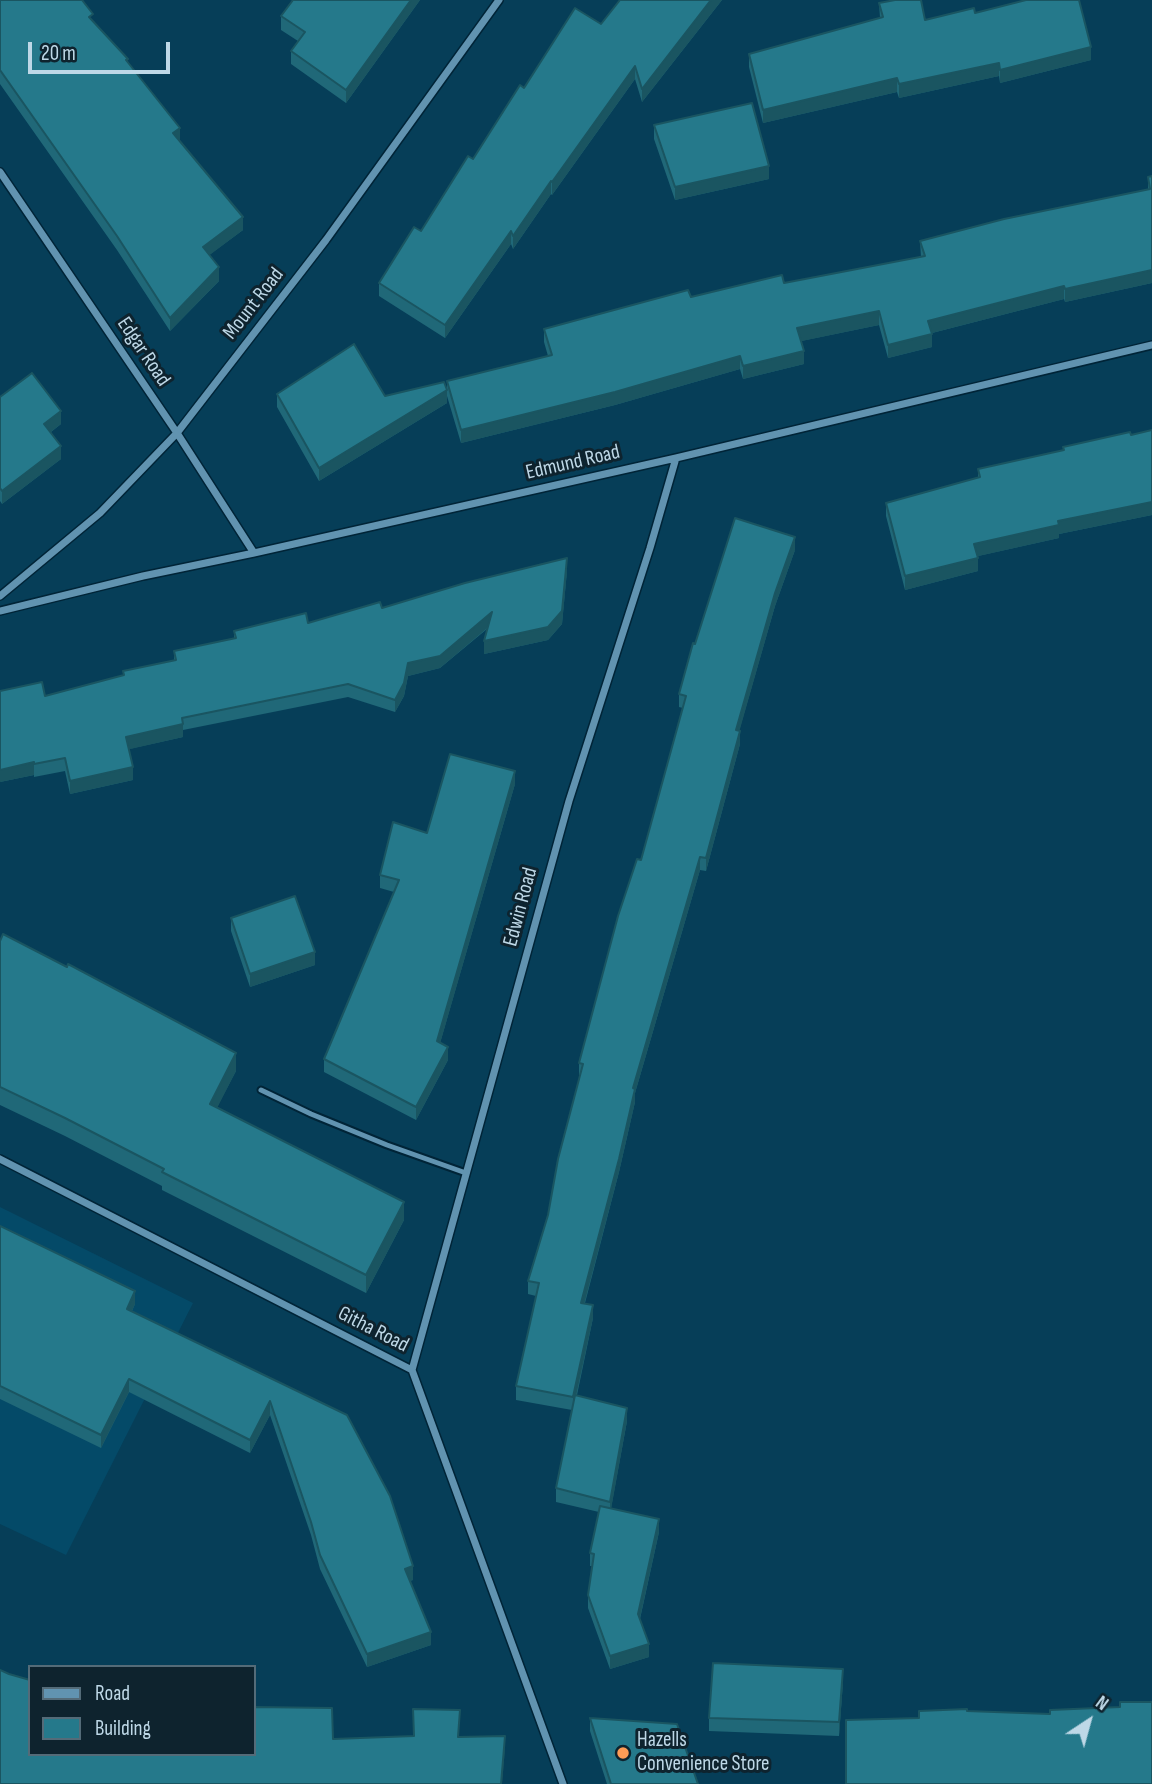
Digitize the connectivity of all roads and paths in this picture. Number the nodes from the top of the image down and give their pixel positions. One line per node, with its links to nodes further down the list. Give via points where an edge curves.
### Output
1 (499, 0): 4 (street, Mount Road, via 326,240)
2 (0, 172): 4 (street, Edgar Road)
3 (1152, 345): 5 (street, Edmund Road)
4 (177, 432): 6 (street, Edgar Road); 7 (street, Mount Road, via 100,513)
5 (676, 458): 6 (street, Edmund Road); 11 (street, Edwin Road, via 569,802)
6 (254, 553): 8 (street, Edmund Road)
7 (0, 596)
8 (0, 611)
9 (261, 1090): 11 (lane, via 387,1145)
10 (0, 1159): 12 (street, Githa Road)
11 (466, 1173): 12 (street, Edwin Road)
12 (412, 1370): 13 (street, Githa Road)
13 (563, 1784)

